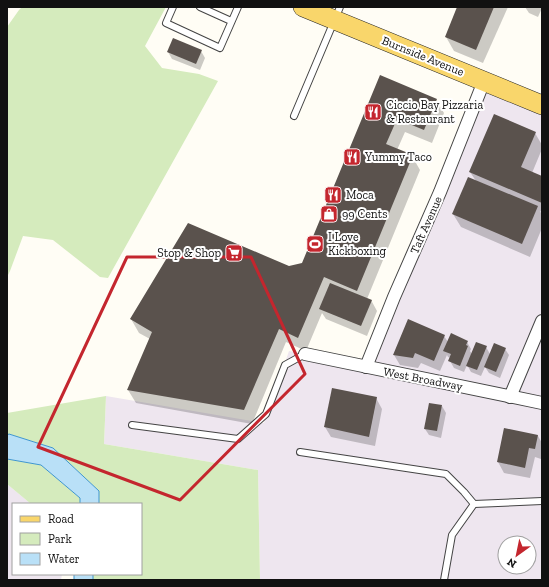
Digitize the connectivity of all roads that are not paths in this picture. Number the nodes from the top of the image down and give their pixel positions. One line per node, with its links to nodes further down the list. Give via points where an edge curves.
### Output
1 (173, 7): 6 (lane, via 166,23 220,48)
2 (200, 7): 6 (lane)
3 (238, 7): 6 (lane)
4 (303, 7): 5 (main road, Burnside Avenue)
5 (337, 14): 7 (main road, Burnside Avenue); 9 (lane)
6 (231, 21)
7 (484, 81): 8 (main road, Burnside Avenue); 12 (street, Taft Avenue)
8 (542, 105)
9 (294, 116)
10 (542, 321): 13 (street)
11 (305, 354): 12 (street, West Broadway); 15 (lane, via 285,365 266,414 238,439)
12 (366, 368): 13 (street, West Broadway)
13 (510, 397): 14 (street, West Broadway)
14 (542, 403)
15 (132, 425)
16 (300, 452): 18 (lane, via 446,474)
17 (542, 501): 18 (lane)
18 (474, 504): 19 (lane, via 452,535)
19 (444, 580)

